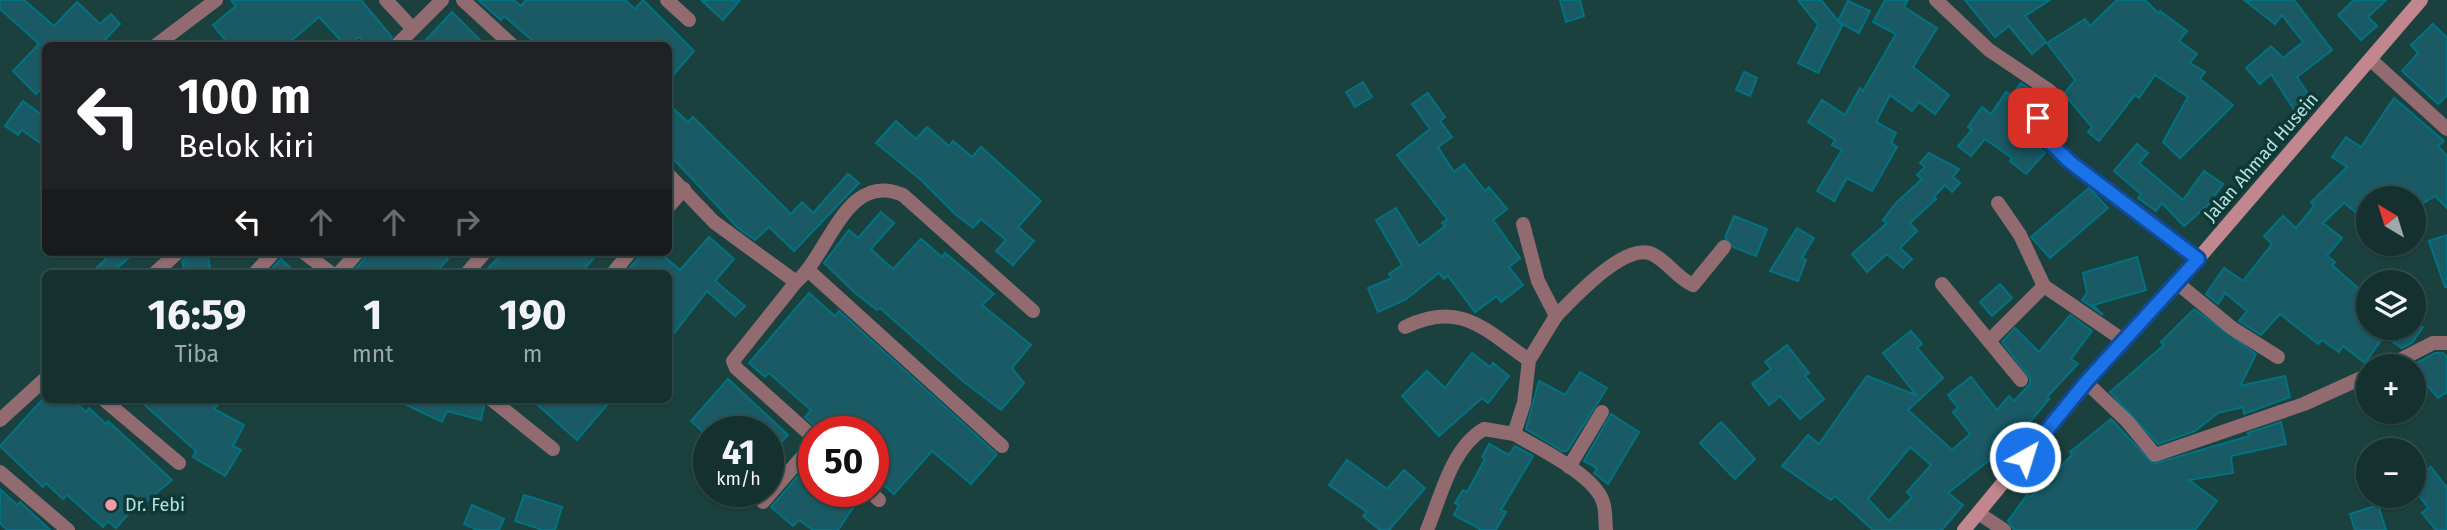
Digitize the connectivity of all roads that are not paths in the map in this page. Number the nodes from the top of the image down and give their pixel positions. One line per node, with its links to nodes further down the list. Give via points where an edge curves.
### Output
1 (216, 0): 10 (street)
2 (386, 0): 9 (street)
3 (442, 0): 9 (street)
4 (463, 0): 12 (street)
5 (667, 0): 8 (street)
6 (1936, 0): 27 (street, via 1989,50 2050,91 2035,127 2044,138)
7 (2421, 0): 13 (main road, Jalan Ahmad Husein)
8 (690, 20)
9 (413, 29): 11 (street)
10 (160, 42)
11 (400, 42)
12 (509, 42)
13 (2371, 60): 14 (street); 27 (main road, Jalan Ahmad Husein)
14 (2447, 129)
15 (672, 178): 16 (street)
16 (684, 189): 17 (street); 35 (street, via 715,222)
17 (672, 202)
18 (1998, 203): 38 (street, via 2020,235)
19 (1523, 224): 40 (street, via 1538,281)
20 (1724, 247): 40 (street, via 1693,285 1646,252 1615,263)
21 (174, 256): 28 (street)
22 (271, 256): 29 (street)
23 (308, 256): 30 (street)
24 (354, 256): 31 (street)
25 (482, 256): 32 (street)
26 (627, 256): 33 (street)
27 (2198, 259): 36 (main road, Jalan Ahmad Husein)
28 (158, 270)
29 (259, 270)
30 (327, 270)
31 (342, 270)
32 (470, 270)
33 (615, 270)
34 (809, 271): 35 (street); 39 (street, via 854,202 873,189 888,189 903,195); 58 (street)
35 (796, 282): 56 (street, via 733,361)
36 (2176, 282): 42 (main road, Jalan Ahmad Husein); 46 (street, via 2232,328)
37 (1942, 284): 43 (street)
38 (2044, 286): 42 (street); 43 (street)
39 (1033, 311)
40 (1556, 316): 47 (street)
41 (1405, 327): 47 (street, via 1428,317 1452,315 1471,322)
42 (2123, 340): 51 (main road, Jalan Ahmad Husein)
43 (1989, 341): 48 (street)
44 (2447, 343): 45 (street, via 2433,343)
45 (2411, 354)
46 (2278, 357)
47 (1529, 360): 57 (street, via 1524,403)
48 (2021, 380)
49 (2356, 380): 51 (street, via 2304,404 2155,455)
50 (42, 382): 55 (street)
51 (2086, 382): 65 (main road, Jalan Ahmad Husein)
52 (108, 403): 61 (street)
53 (501, 403): 59 (street)
54 (1602, 412): 62 (street)
55 (0, 420)
56 (798, 426)
57 (1514, 434): 62 (street); 67 (street, via 1483,429 1469,439)
58 (1002, 446)
59 (553, 449)
60 (798, 460): 64 (street)
61 (179, 463)
62 (1569, 467): 68 (street, via 1603,501)
63 (0, 472): 66 (street)
64 (784, 477)
65 (1979, 513): 69 (main road, Jalan Ahmad Husein); 70 (street)
66 (68, 530)
67 (1427, 530)
68 (1606, 530)
69 (1964, 530)
70 (2004, 530)

